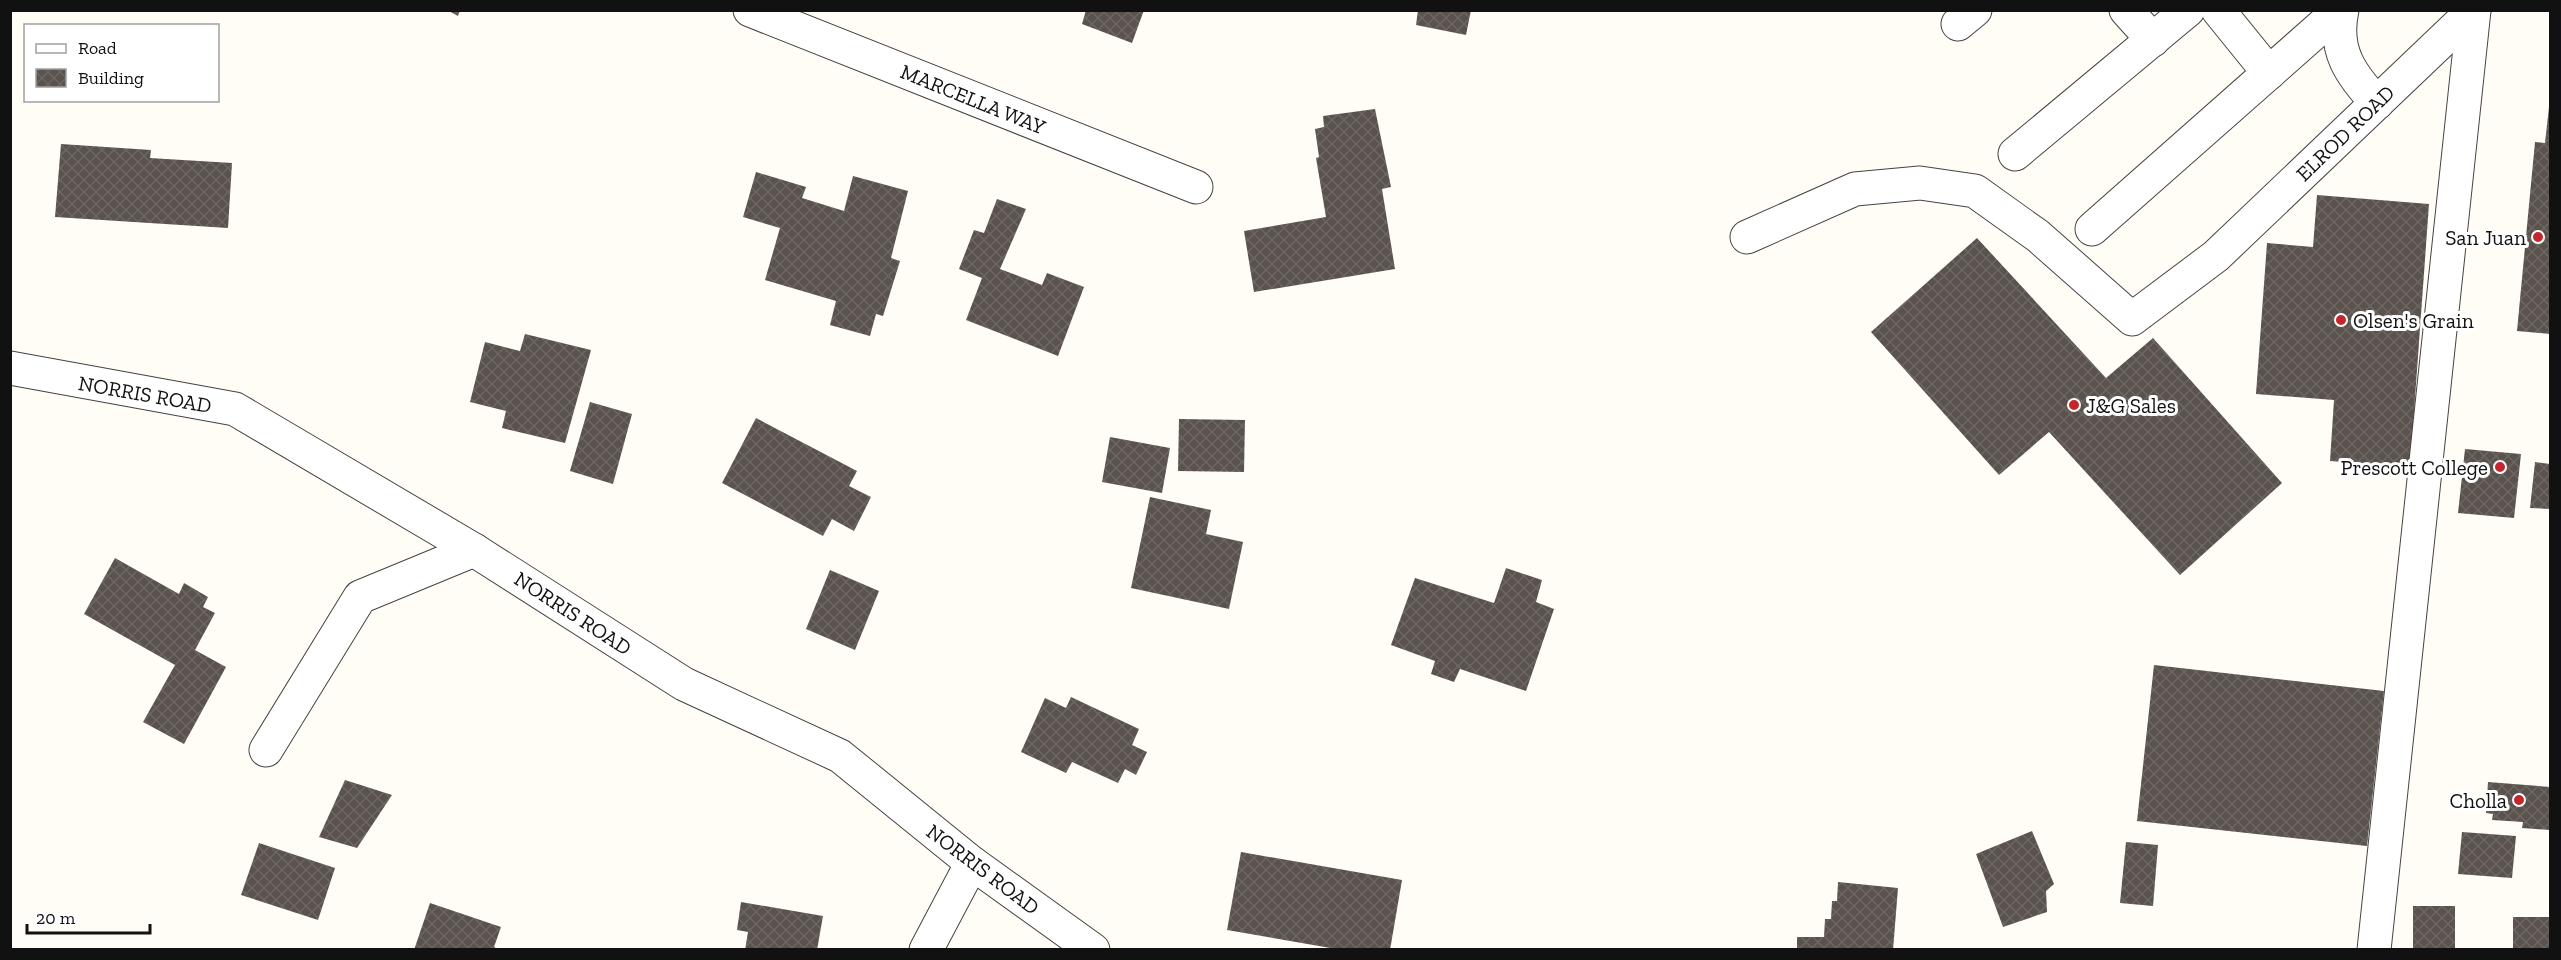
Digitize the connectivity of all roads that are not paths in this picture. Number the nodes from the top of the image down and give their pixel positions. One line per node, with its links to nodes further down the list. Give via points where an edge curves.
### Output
1 (750, 10): 11 (street, MARCELLA WAY)
2 (2126, 10): 7 (street)
3 (2188, 10): 7 (street)
4 (2218, 10): 8 (street)
5 (2341, 10): 8 (street); 9 (street, via 2338,27 2346,64)
6 (2474, 10): 9 (street, ELROD ROAD); 20 (street)
7 (2153, 40): 10 (street)
8 (2269, 73): 12 (street)
9 (2377, 103): 13 (street, ELROD ROAD, via 2216,256 2132,319 2038,236 1975,191 1920,183 1855,189)
10 (2016, 154)
11 (1196, 187)
12 (2092, 229)
13 (1747, 237)
14 (10, 368): 15 (street, NORRIS ROAD, via 235,409)
15 (474, 550): 16 (street, via 360,597); 17 (street, NORRIS ROAD, via 684,684 840,756)
16 (266, 750)
17 (972, 863): 18 (street); 19 (street, NORRIS ROAD)
18 (926, 950)
19 (1093, 950)
20 (2374, 950)

